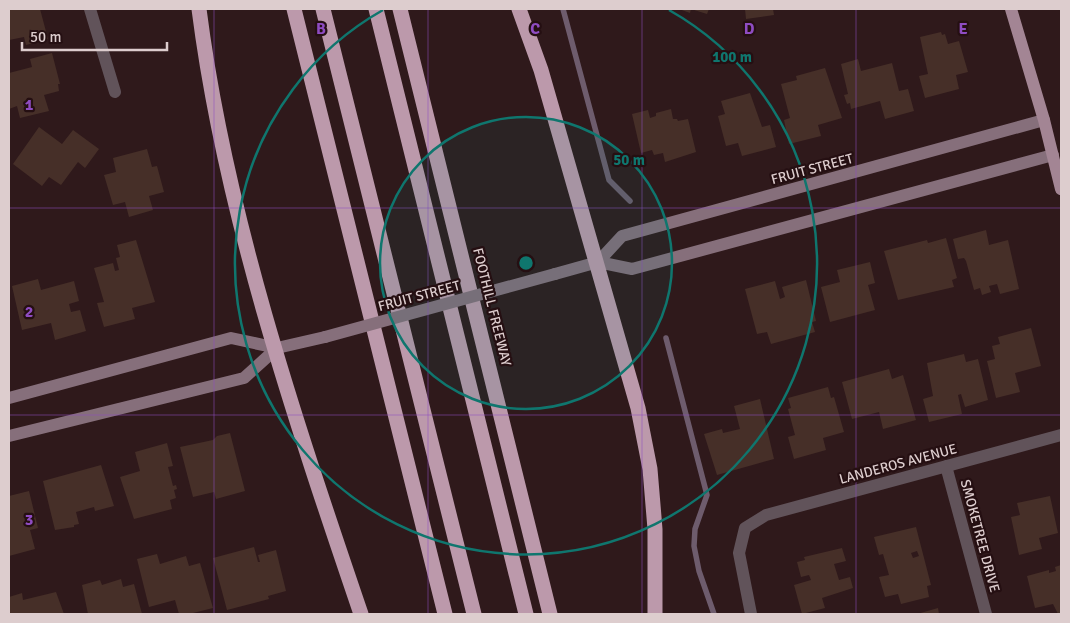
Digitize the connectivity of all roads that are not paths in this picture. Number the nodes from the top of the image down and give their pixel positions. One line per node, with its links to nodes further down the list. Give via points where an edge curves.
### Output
1 (90, 9): 9 (street)
2 (199, 9): 14 (highway, via 222,145)
3 (294, 9): 20 (highway)
4 (323, 9): 21 (highway)
5 (376, 9): 22 (highway)
6 (400, 9): 23 (highway, FOOTHILL FREEWAY)
7 (519, 9): 13 (highway, via 542,70)
8 (1011, 9): 10 (main road)
9 (115, 92)
10 (1044, 120): 11 (main road); 13 (main road, FRUIT STREET, via 622,236)
11 (1053, 155): 12 (main road); 13 (main road, FRUIT STREET, via 632,269)
12 (1061, 189)
13 (598, 262): 14 (main road, FRUIT STREET, bridge); 24 (highway, via 638,408 650,469 655,529)
14 (277, 348): 15 (main road, FRUIT STREET, via 231,338); 17 (main road, FRUIT STREET, via 244,378); 19 (highway)
15 (9, 398)
16 (1061, 435): 18 (street, LANDEROS AVENUE)
17 (9, 436)
18 (946, 466): 25 (street, LANDEROS AVENUE, via 766,515 745,528 739,553); 26 (street, SMOKETREE DRIVE)
19 (361, 614)
20 (444, 614)
21 (474, 614)
22 (526, 614)
23 (550, 614)
24 (654, 614)
25 (751, 614)
26 (986, 614)

